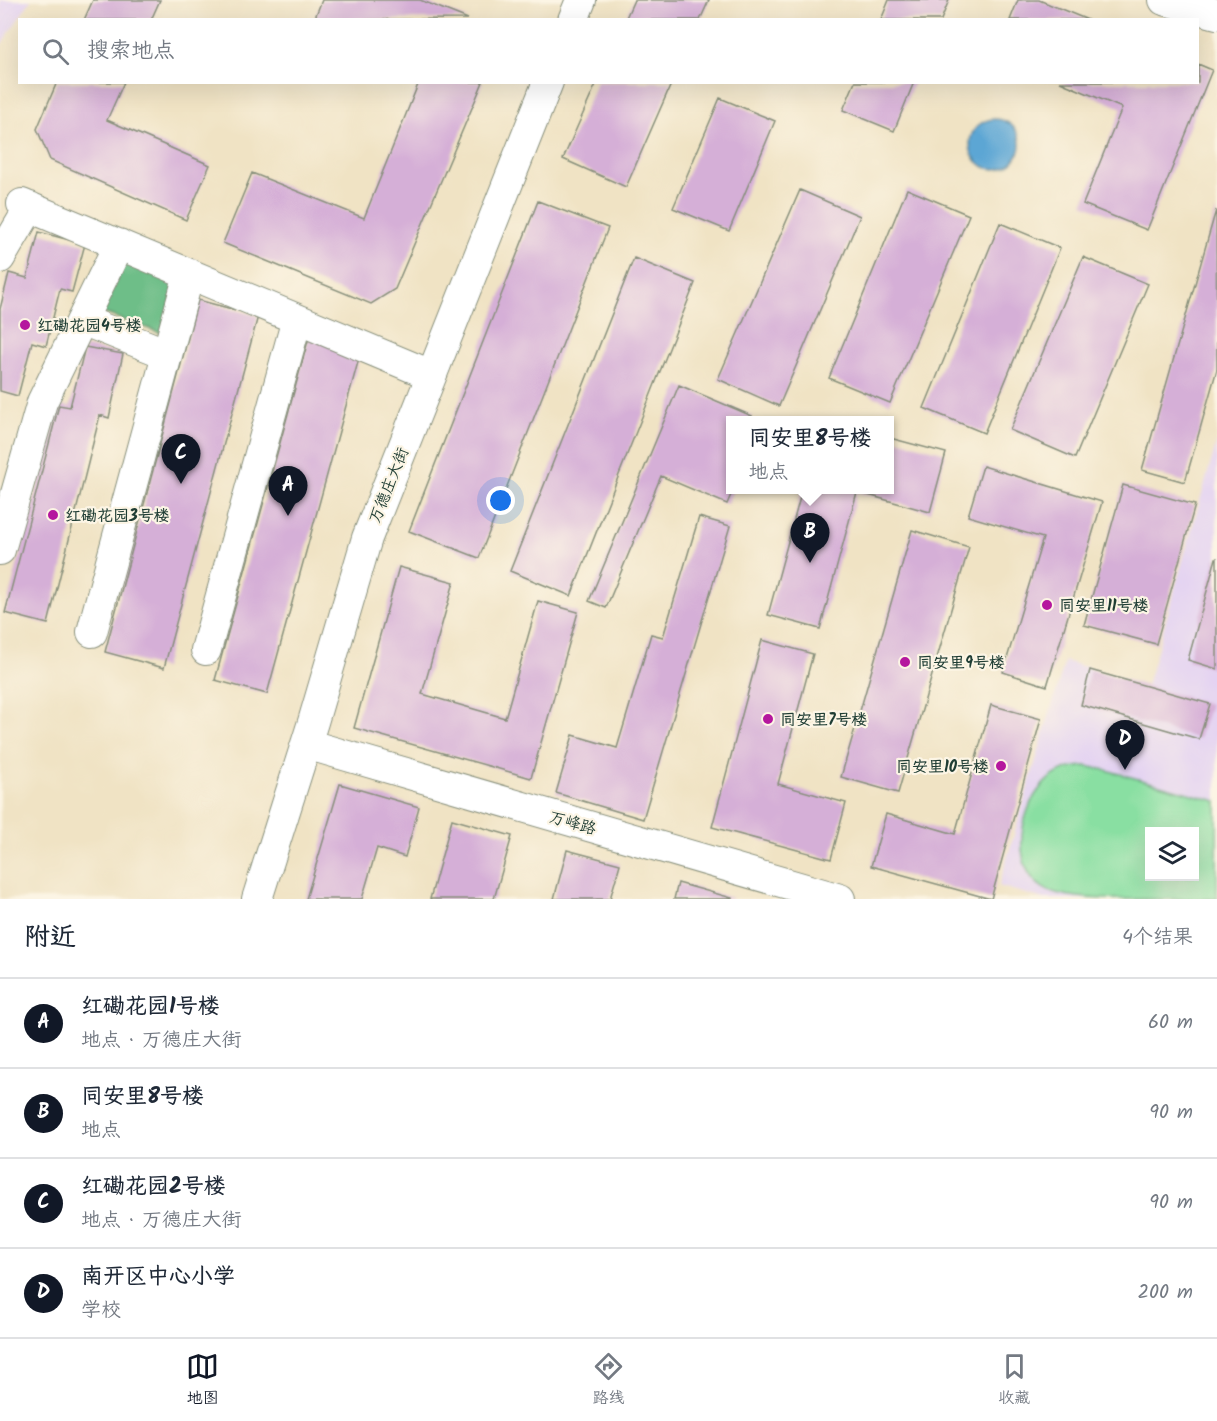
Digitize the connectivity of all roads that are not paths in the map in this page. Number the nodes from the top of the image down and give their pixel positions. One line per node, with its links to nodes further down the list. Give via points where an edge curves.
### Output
1 (581, 0): 4 (street)
2 (1164, 0): 3 (street)
3 (1217, 14)
4 (574, 18)
5 (547, 84): 12 (street, 万德庄大街)
6 (119, 244): 7 (street, via 26,205); 8 (street); 10 (street)
7 (0, 258)
8 (189, 274): 9 (street); 11 (street)
9 (297, 319): 12 (street); 15 (street)
10 (82, 320): 11 (street); 13 (street, via 42,402)
11 (167, 354): 14 (street)
12 (431, 375): 16 (street, 万德庄大街, via 367,538)
13 (0, 550)
14 (92, 632)
15 (206, 650)
16 (306, 744): 17 (street, 万德庄大街); 18 (street, 万峰路)
17 (257, 899)
18 (840, 899)

